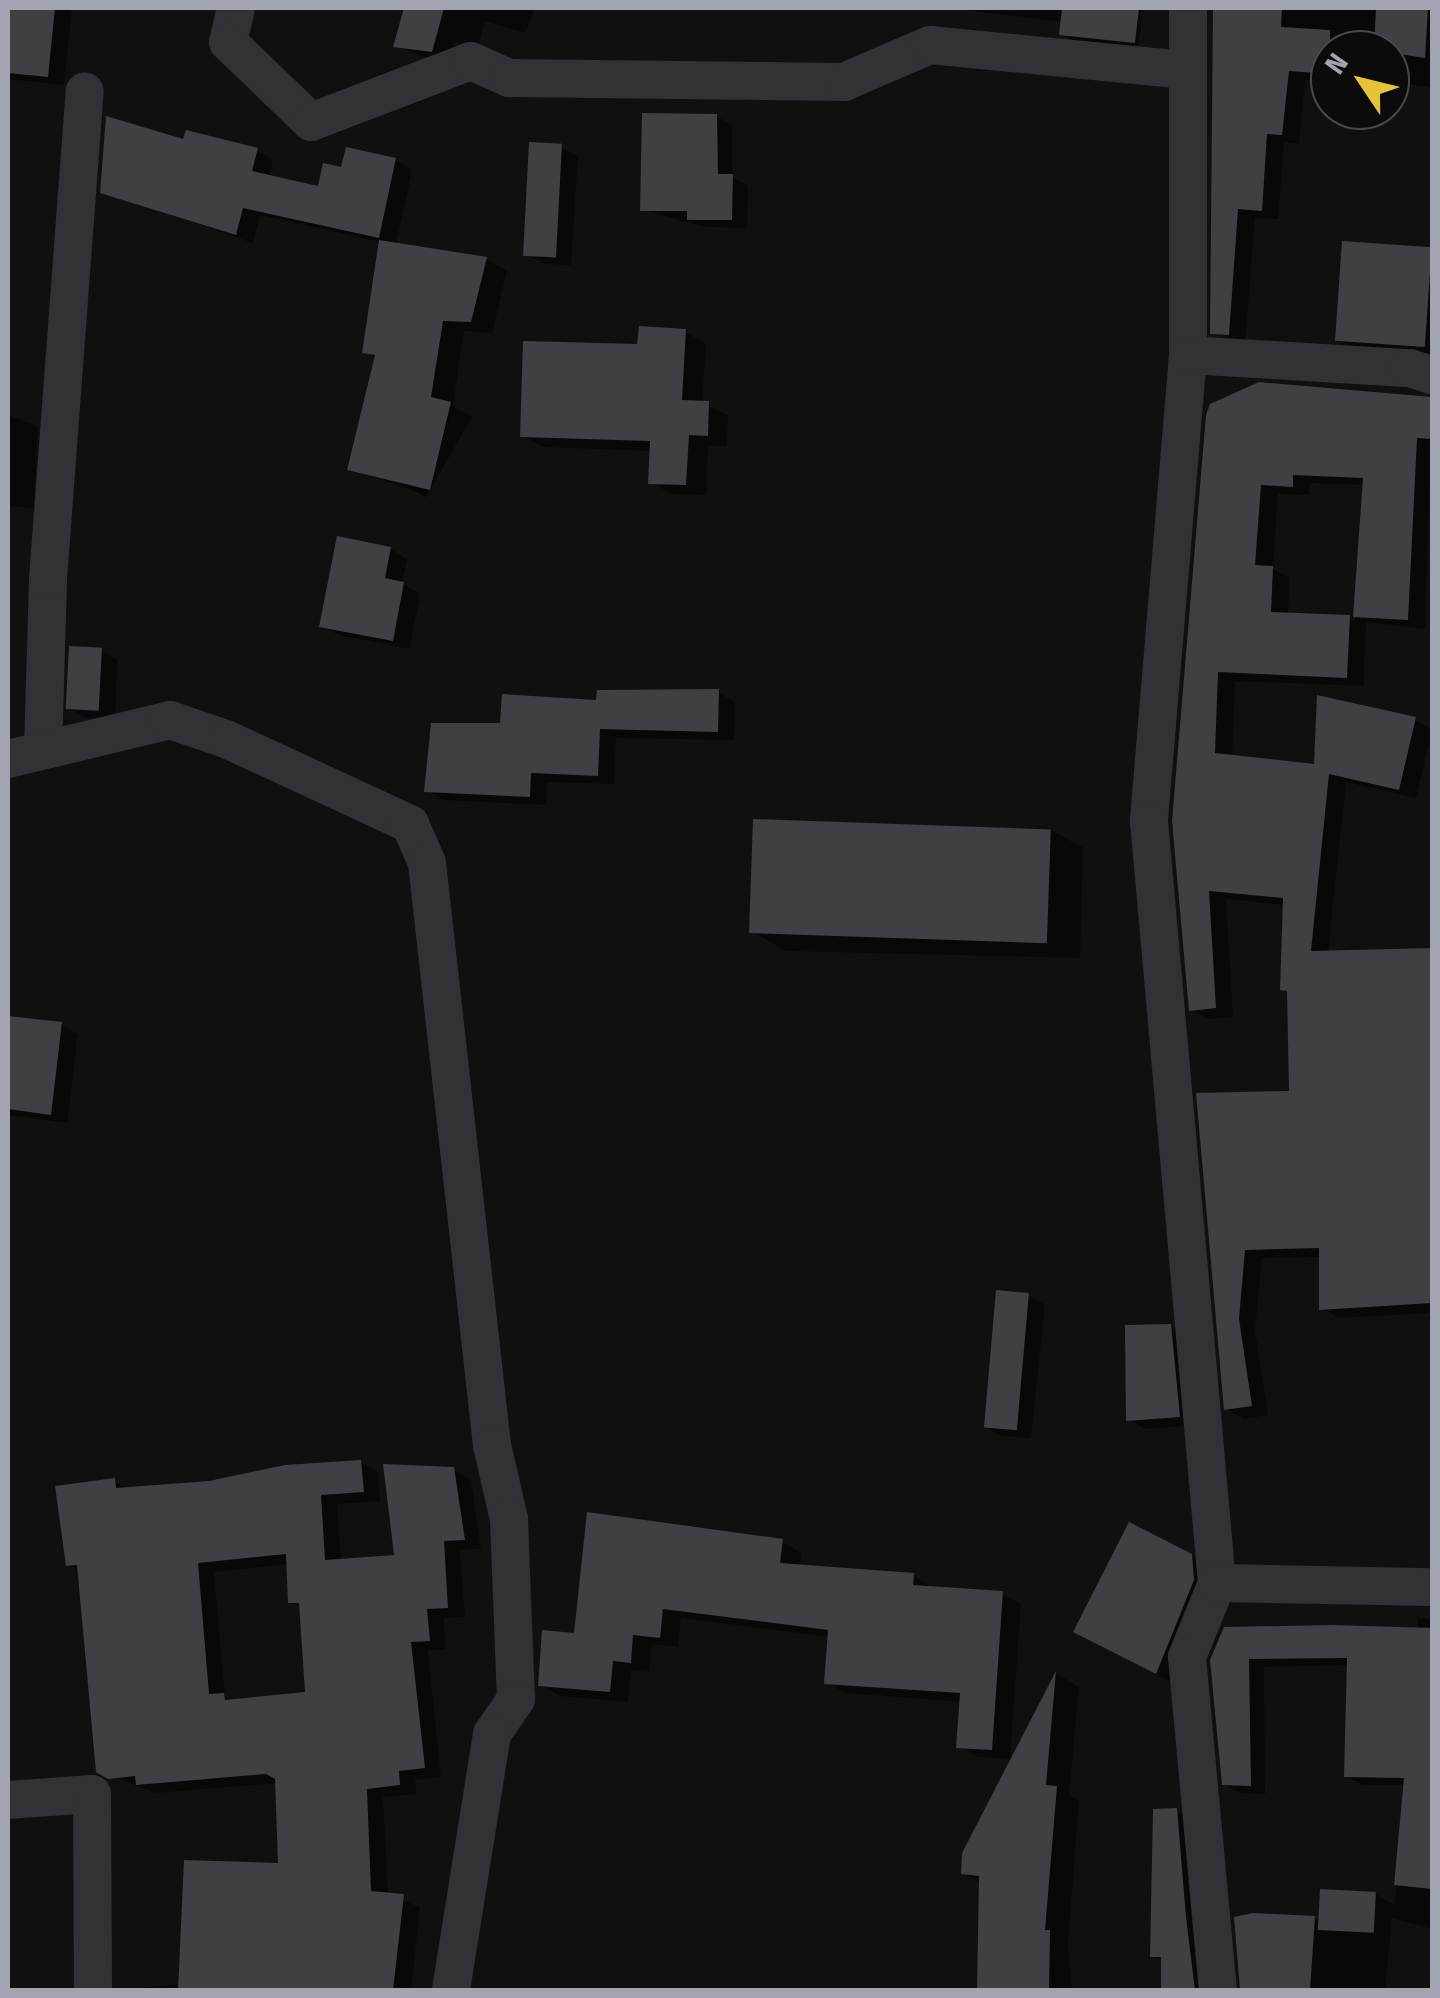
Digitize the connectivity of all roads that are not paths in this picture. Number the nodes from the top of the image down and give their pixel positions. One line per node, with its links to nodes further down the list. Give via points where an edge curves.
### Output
1 (236, 8): 3 (street, via 228,42 311,122 471,61 509,78 844,82 930,45)
2 (1188, 8): 3 (street)
3 (1184, 70): 5 (street)
4 (85, 91): 7 (street, via 48,579)
5 (1188, 355): 6 (street, via 1410,368); 8 (street, via 1150,821)
6 (1432, 375)
7 (26, 755): 12 (street, via 170,720 410,824 427,863 492,1445 509,1518 516,1699 492,1734)
8 (1217, 1583): 9 (street); 13 (street, via 1187,1657)
9 (1432, 1587)
10 (8, 1800): 11 (street, via 92,1794)
11 (93, 1990)
12 (451, 1990)
13 (1218, 1990)

